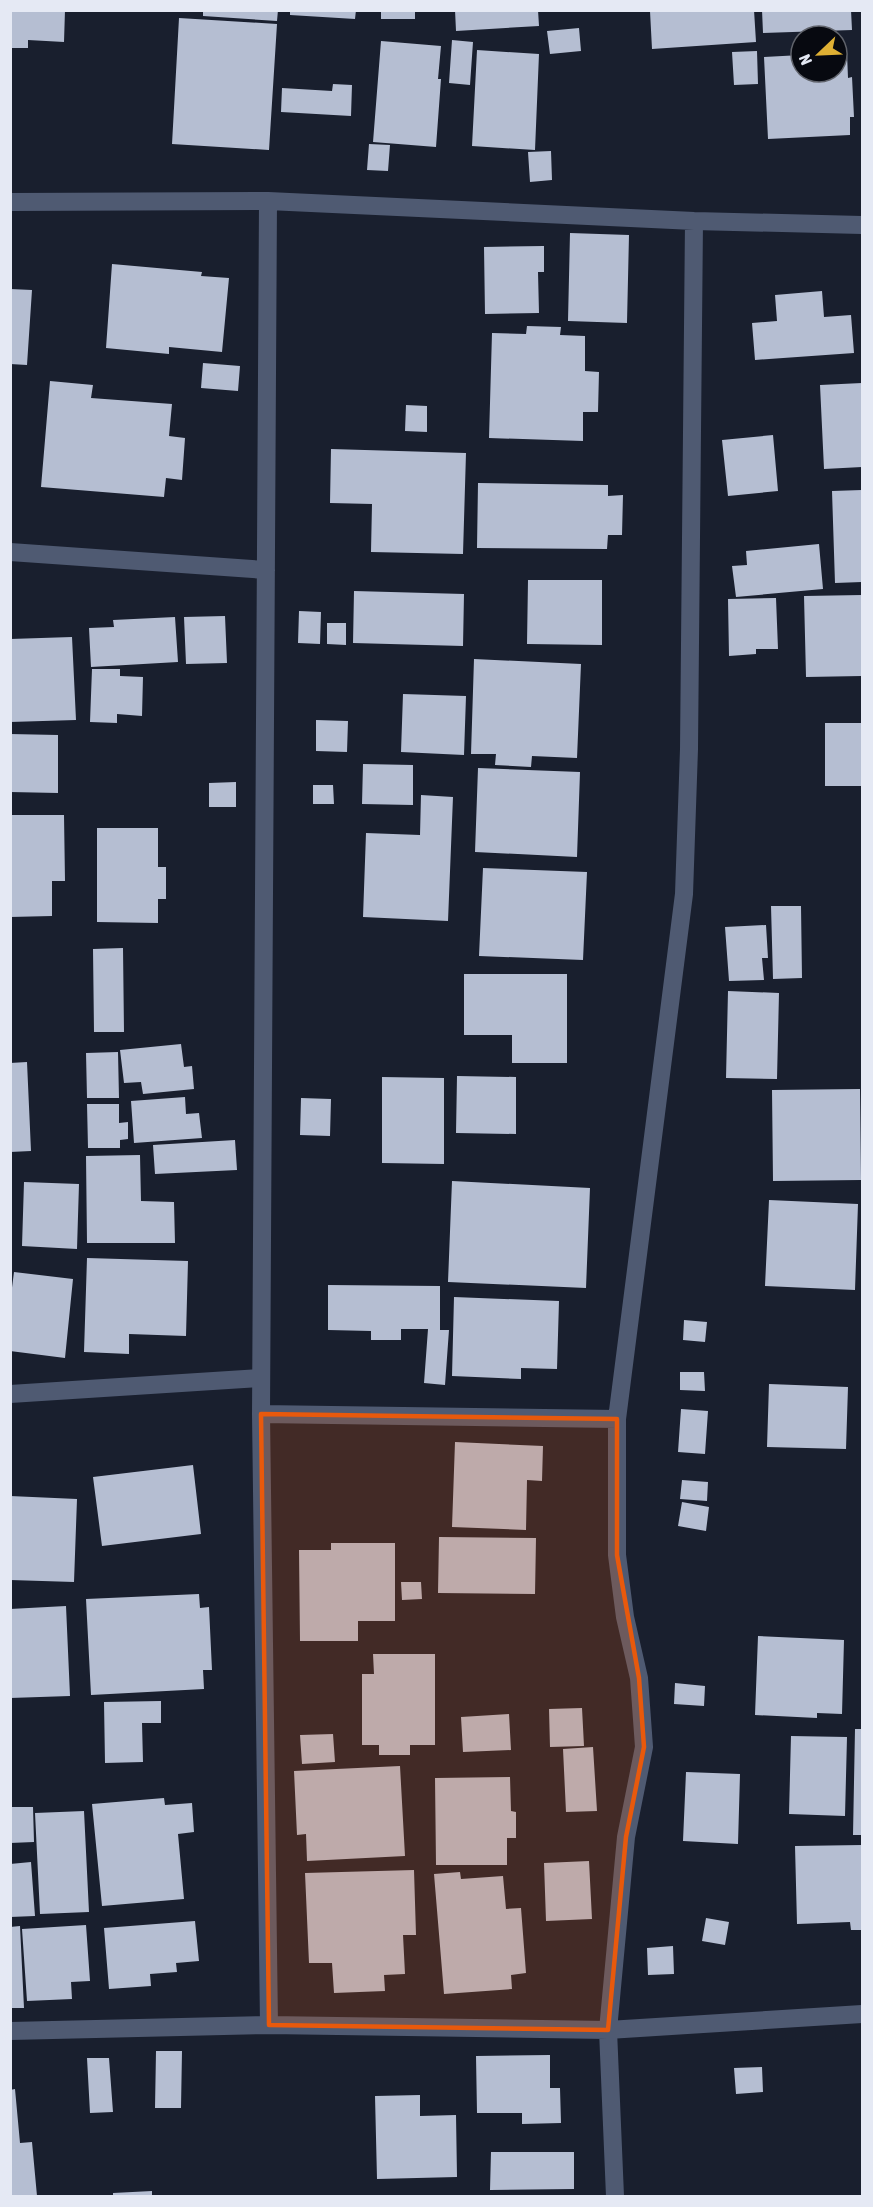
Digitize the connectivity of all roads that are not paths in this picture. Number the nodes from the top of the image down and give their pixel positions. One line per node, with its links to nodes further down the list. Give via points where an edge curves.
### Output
1 (268, 201): 2 (street); 3 (street); 6 (street)
2 (10, 202)
3 (694, 220): 4 (street); 10 (street, via 684,894)
4 (862, 225)
5 (10, 552): 6 (street)
6 (266, 570): 7 (street)
7 (261, 1378): 8 (street); 9 (street)
8 (10, 1394)
9 (261, 1414): 10 (street); 12 (street)
10 (617, 1419): 13 (street, via 617,1555 625,1617 639,1678 644,1747 626,1837)
11 (862, 2014): 13 (street)
12 (269, 2025): 13 (street); 14 (street)
13 (608, 2030): 15 (street)
14 (10, 2031)
15 (615, 2196)

